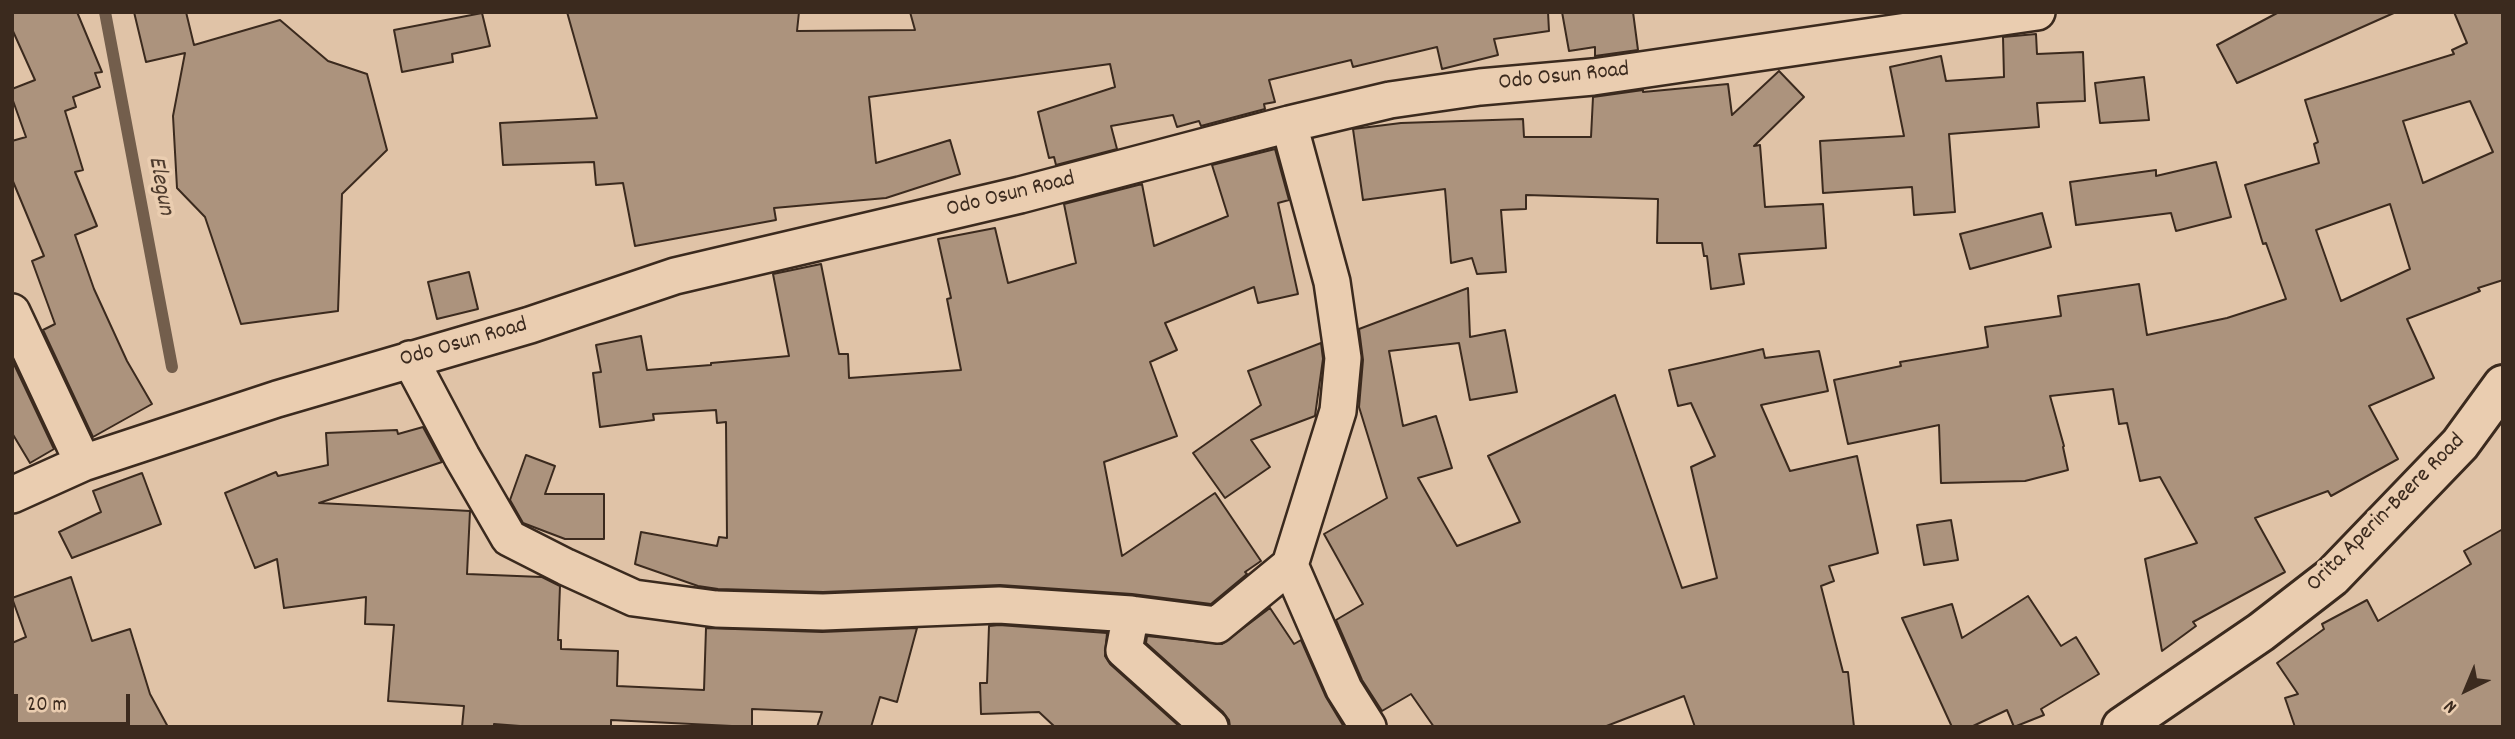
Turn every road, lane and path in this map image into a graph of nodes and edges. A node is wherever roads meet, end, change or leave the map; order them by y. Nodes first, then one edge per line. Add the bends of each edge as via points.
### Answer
1 (2037, 12) edge
2 (1289, 124) junction
3 (12, 312) edge
4 (410, 359) junction
5 (2503, 385) edge
6 (83, 463) junction
7 (12, 495) edge
8 (1290, 565) junction
9 (1131, 614) junction
10 (1210, 727) edge
11 (1368, 727) edge
12 (2122, 727) edge

1 - 2 street, Odo Osun Road via 1593,77 1390,100
2 - 4 street, Odo Osun Road via 1020,195 676,276 530,326
2 - 8 street via 1332,282 1343,358 1338,411
3 - 6 street
4 - 6 street, Odo Osun Road
4 - 9 street via 509,538 634,598 716,609 822,612 999,605
5 - 12 main road, Orita Aperin-Beere Road via 2460,444 2332,577
6 - 7 street, Odo Osun Road
8 - 9 street via 1217,625
8 - 11 street via 1344,689
9 - 10 street via 1124,650

